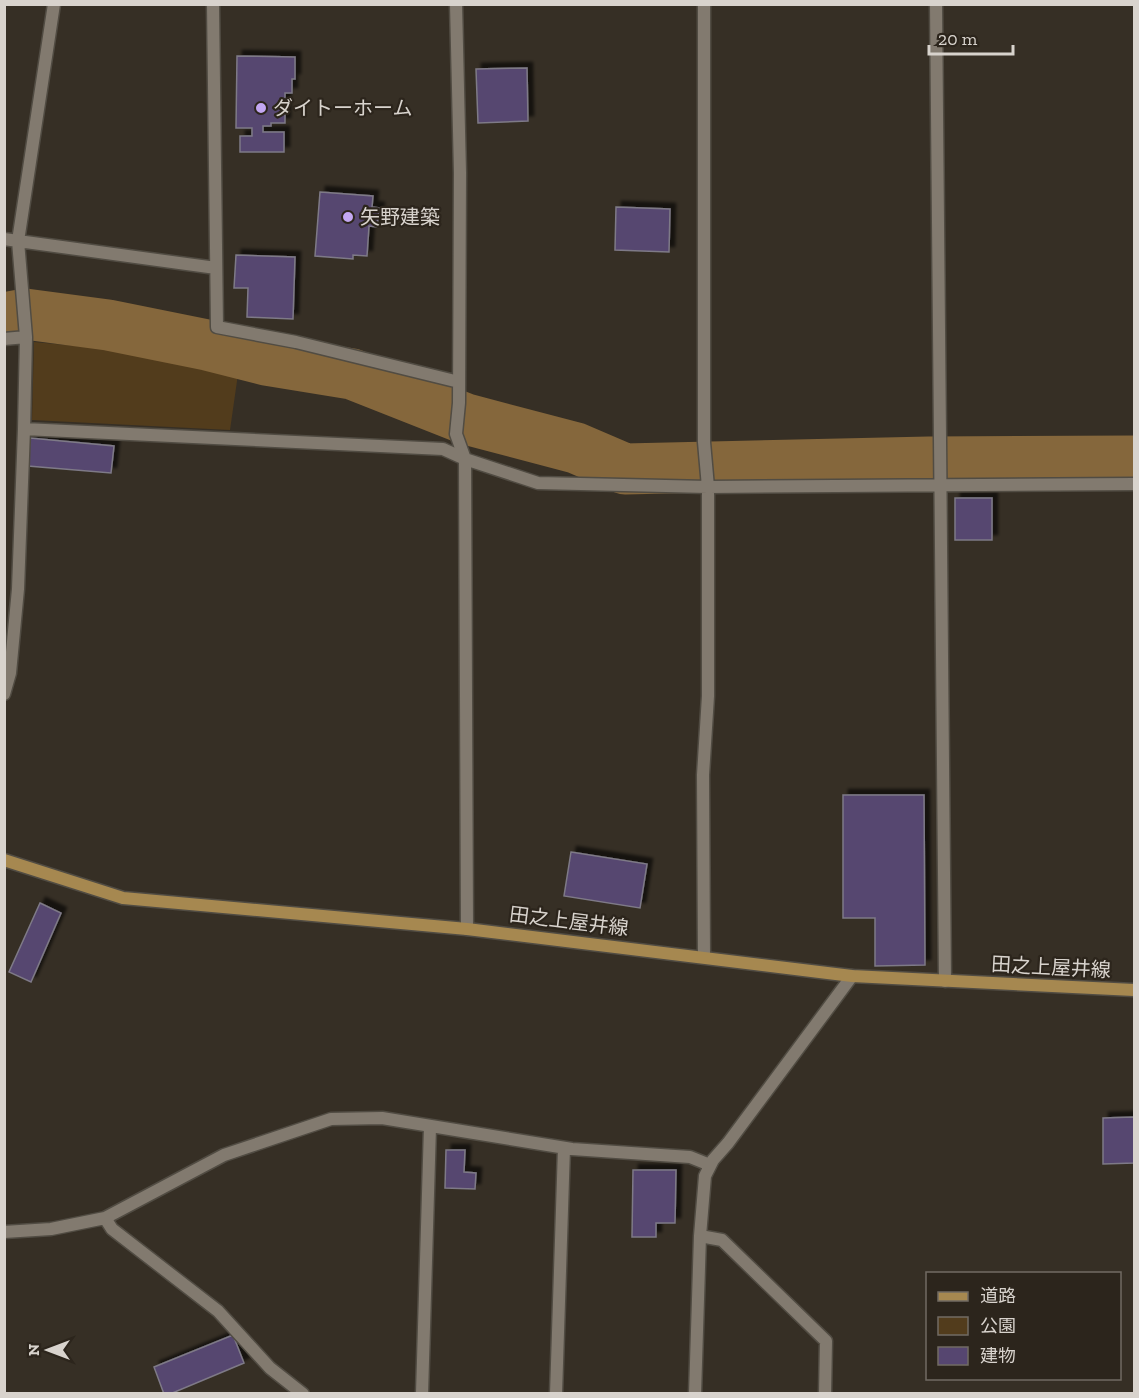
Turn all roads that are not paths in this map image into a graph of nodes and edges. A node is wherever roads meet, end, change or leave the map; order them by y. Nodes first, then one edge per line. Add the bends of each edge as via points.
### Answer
1 (54, 4) edge
2 (213, 4) edge
3 (456, 4) edge
4 (704, 4) edge
5 (936, 4) edge
6 (4, 239) edge
7 (18, 242) junction
8 (216, 268) junction
9 (25, 334) junction
10 (4, 339) edge
11 (459, 382) junction
12 (24, 429) junction
13 (465, 459) junction
14 (1134, 484) edge
15 (941, 485) junction
16 (708, 487) junction
17 (4, 694) edge
18 (4, 860) edge
19 (467, 929) junction
20 (704, 957) junction
21 (852, 976) junction
22 (945, 981) junction
23 (1134, 990) edge
24 (430, 1127) junction
25 (564, 1148) junction
26 (710, 1165) junction
27 (105, 1218) junction
28 (4, 1232) edge
29 (700, 1236) junction
30 (303, 1394) edge
31 (422, 1394) edge
32 (556, 1394) edge
33 (695, 1394) edge
34 (825, 1394) edge

1 - 7 street
2 - 8 street
3 - 11 street
4 - 16 street via 704,442
5 - 15 street
6 - 7 street
7 - 8 street
7 - 9 street
8 - 11 street via 217,327
9 - 10 street
9 - 12 street
11 - 13 street via 456,434
12 - 13 street via 443,449
12 - 17 street via 18,589 10,673
13 - 16 street via 538,483
13 - 19 street
14 - 15 street
15 - 16 street
15 - 22 street
16 - 20 street
18 - 19 main road, 田之上屋井線 via 123,898
19 - 20 main road, 田之上屋井線
20 - 21 main road, 田之上屋井線
21 - 22 main road, 田之上屋井線
21 - 26 street
22 - 23 main road, 田之上屋井線
24 - 25 street
24 - 27 street via 382,1118 331,1119 224,1155
24 - 31 street
25 - 26 street via 690,1157
25 - 32 street
26 - 29 street via 705,1176
27 - 28 street via 51,1229
27 - 30 street via 112,1229 218,1311 270,1368
29 - 33 street
29 - 34 street via 722,1240 826,1341

